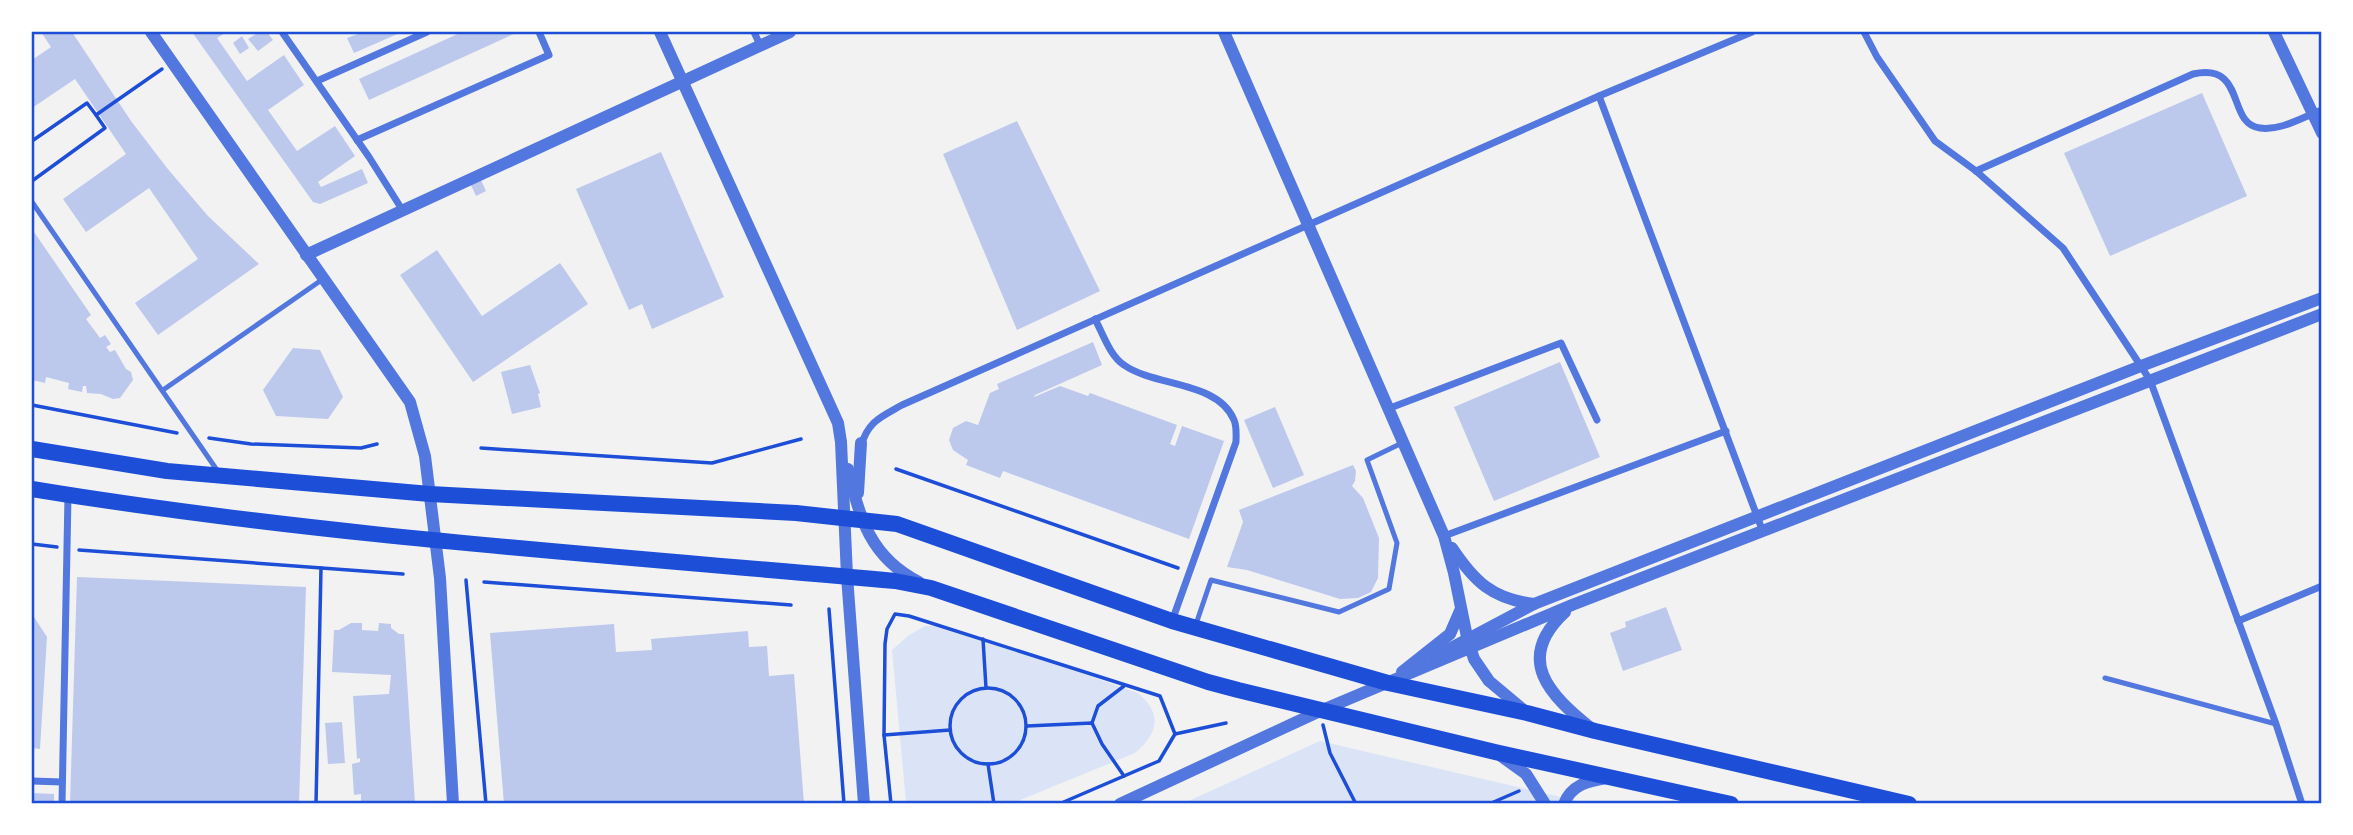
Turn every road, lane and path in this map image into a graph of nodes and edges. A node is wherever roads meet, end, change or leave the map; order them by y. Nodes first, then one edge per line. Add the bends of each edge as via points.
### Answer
1 (151, 32) edge
2 (282, 32) edge
3 (427, 32) edge
4 (539, 32) edge
5 (660, 32) edge
6 (754, 32) edge
7 (790, 32) edge
8 (1224, 32) edge
9 (1752, 32) edge
10 (1864, 32) edge
11 (2274, 32) edge
12 (760, 45) junction
13 (172, 62) junction
14 (682, 80) junction
15 (317, 81) junction
16 (1599, 96) junction
17 (2317, 112) edge
18 (96, 115) junction
19 (2322, 133) edge
20 (357, 140) junction
21 (32, 141) edge
22 (1976, 171) junction
23 (32, 181) edge
24 (32, 202) edge
25 (403, 211) junction
26 (1307, 225) junction
27 (306, 255) junction
28 (323, 279) junction
29 (2322, 298) edge
30 (2322, 314) edge
31 (1095, 319) junction
32 (2141, 366) junction
33 (2150, 380) junction
34 (163, 390) junction
35 (1390, 408) junction
36 (1597, 421) dead end
37 (1726, 430) junction
38 (801, 439) dead end
39 (841, 442) junction
40 (1404, 442) junction
41 (862, 443) junction
42 (481, 448) dead end
43 (32, 449) edge
44 (896, 470) dead end
45 (220, 475) junction
46 (851, 485) junction
47 (32, 489) edge
48 (430, 494) junction
49 (68, 495) junction
50 (1758, 517) junction
51 (844, 519) junction
52 (862, 521) junction
53 (1763, 532) junction
54 (1444, 536) junction
55 (435, 540) junction
56 (32, 544) edge
57 (68, 549) junction
58 (321, 568) junction
59 (1189, 572) junction
60 (402, 574) dead end
61 (847, 576) junction
62 (467, 580) dead end
63 (484, 582) dead end
64 (2322, 586) edge
65 (932, 588) junction
66 (1534, 604) junction
67 (791, 606) dead end
68 (1572, 606) junction
69 (829, 610) dead end
70 (1460, 611) junction
71 (1172, 621) junction
72 (2238, 621) junction
73 (1195, 628) junction
74 (983, 639) junction
75 (1468, 643) junction
76 (2105, 678) dead end
77 (1388, 683) junction
78 (1125, 685) junction
79 (986, 688) junction
80 (1320, 711) junction
81 (1527, 713) junction
82 (1092, 723) junction
83 (1226, 723) dead end
84 (2276, 724) junction
85 (1027, 726) junction
86 (950, 730) junction
87 (1595, 731) junction
88 (884, 734) junction
89 (1175, 734) junction
90 (1495, 752) junction
91 (988, 764) junction
92 (1124, 776) junction
93 (1607, 778) junction
94 (32, 781) edge
95 (62, 782) junction
96 (1534, 784) junction
97 (865, 801) edge
98 (62, 803) edge
99 (316, 803) edge
100 (453, 803) edge
101 (486, 803) edge
102 (844, 803) edge
103 (891, 803) edge
104 (994, 803) edge
105 (1059, 803) edge
106 (1120, 803) edge
107 (1356, 803) edge
108 (1489, 803) edge
109 (1545, 803) edge
110 (1564, 803) edge
111 (1731, 803) edge
112 (1909, 803) edge
113 (2302, 803) edge

1 - 13 street
2 - 15 street
3 - 15 street
4 - 20 street via 549,55
5 - 14 street
6 - 12 street
7 - 12 street
8 - 26 street
9 - 16 street
10 - 22 street via 1935,141
11 - 17 street
12 - 14 street
13 - 18 path
13 - 27 street
14 - 25 street
14 - 39 street via 834,411
15 - 20 street
16 - 26 street
16 - 37 street
17 - 19 street
17 - 22 street via 2279,127 2257,128 2249,124 2226,79 2206,71
18 - 21 path via 87,103
18 - 23 path via 105,128
20 - 25 street
22 - 32 street via 2063,248
24 - 34 lane
25 - 27 street
26 - 31 street
26 - 35 street
27 - 28 street
28 - 34 lane
28 - 48 street via 410,402 422,439
29 - 32 street
30 - 33 street
31 - 41 street via 902,405 872,422
31 - 59 street via 1122,364 1210,395 1236,422 1237,442
32 - 33 street
32 - 50 street
33 - 53 street
33 - 72 street
34 - 45 lane
35 - 36 street via 1561,343
35 - 40 street
37 - 50 street
37 - 54 street
38 - 42 path via 712,463
39 - 46 street
39 - 51 street
40 - 54 street
40 - 73 lane via 1367,460 1397,543 1389,589 1339,612 1211,580
41 - 46 street
41 - 52 street via 858,488
43 - 45 main road
44 - 59 path
45 - 48 main road
46 - 51 street
46 - 52 street
47 - 49 main road
48 - 51 main road
48 - 55 street
49 - 55 main road
49 - 57 street
50 - 53 street
50 - 66 street
51 - 52 main road
51 - 61 street
52 - 65 street via 890,563
52 - 71 main road via 897,524
53 - 68 street
54 - 66 street via 1486,589 1515,602
54 - 70 street
55 - 61 main road
55 - 100 street
56 - 57 path
57 - 58 path
57 - 95 street
58 - 60 path
58 - 99 path
59 - 71 street
61 - 65 main road
61 - 97 street
62 - 101 path
63 - 67 path
64 - 72 street
65 - 80 main road via 1208,682
66 - 75 street
68 - 75 street
68 - 87 street via 1544,636 1540,663 1558,699
69 - 102 path
70 - 75 street
70 - 77 street via 1450,634
71 - 73 main road
72 - 84 street
73 - 77 main road
74 - 78 path
74 - 79 path
74 - 88 path via 895,614 885,644
75 - 77 street
75 - 81 street via 1489,681
76 - 84 lane
77 - 80 street
77 - 81 main road
78 - 82 path via 1098,706
78 - 89 path via 1160,696
79 - 85 path via 1008,693 1018,702
79 - 86 path via 960,700
80 - 90 main road
80 - 106 street
80 - 107 path via 1330,753
81 - 87 main road
82 - 85 path
82 - 92 path
83 - 89 path
84 - 113 street
85 - 91 path via 1018,750
86 - 88 path
86 - 91 path via 963,755
87 - 112 main road
88 - 103 path
89 - 92 path via 1160,761
90 - 93 main road
90 - 96 street
91 - 104 path
92 - 105 path
93 - 110 street via 1583,783
93 - 111 main road
94 - 95 street
95 - 98 street
96 - 108 path
96 - 109 street

